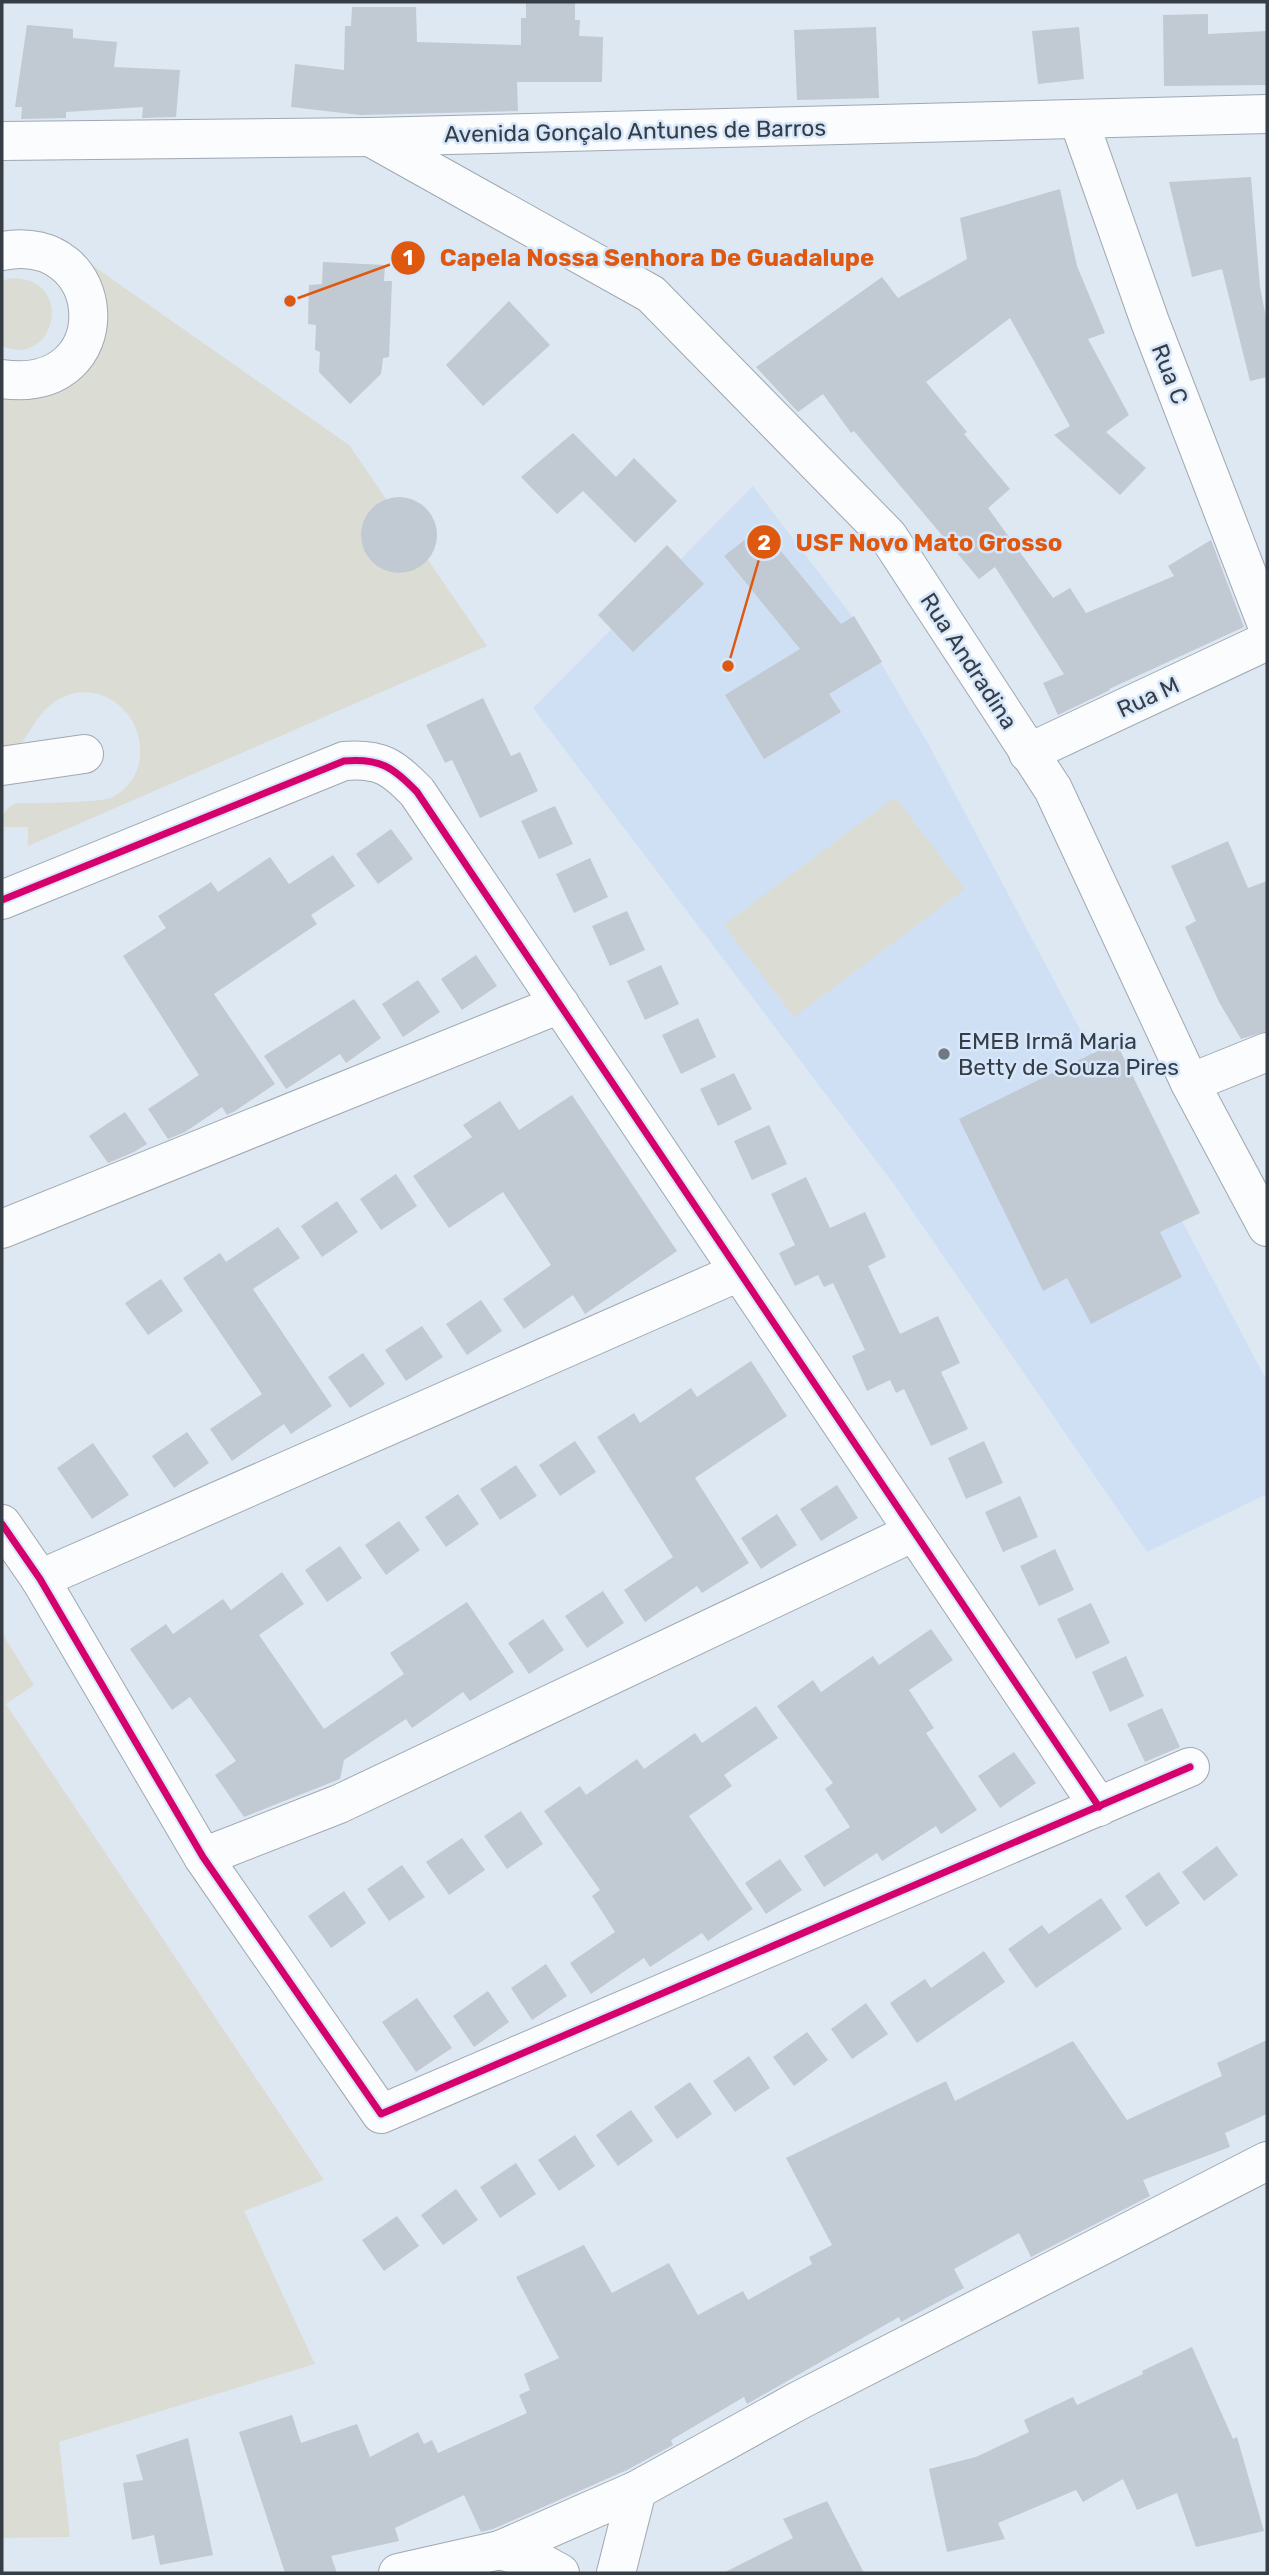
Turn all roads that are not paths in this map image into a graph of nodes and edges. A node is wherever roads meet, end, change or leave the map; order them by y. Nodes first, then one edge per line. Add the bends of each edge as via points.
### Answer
1 (1267, 114) edge
2 (1079, 121) junction
3 (370, 137) junction
4 (2, 141) edge
5 (2, 251) edge
6 (2, 379) edge
7 (1267, 625) edge
8 (1267, 641) edge
9 (1028, 753) junction
10 (84, 754) dead end
11 (2, 766) edge
12 (2, 900) edge
13 (560, 1004) junction
14 (1267, 1052) edge
15 (1190, 1083) junction
16 (1267, 1227) edge
17 (2, 1230) edge
18 (739, 1272) junction
19 (2, 1524) edge
20 (914, 1532) junction
21 (40, 1579) junction
22 (1190, 1767) dead end
23 (1099, 1807) junction
24 (203, 1857) junction
25 (1267, 2161) edge
26 (637, 2490) junction
27 (500, 2550) junction
28 (398, 2573) edge
29 (560, 2573) edge
30 (616, 2573) edge

1 - 2 street, Avenida Gonçalo Antunes de Barros
2 - 3 street, Avenida Gonçalo Antunes de Barros
2 - 7 street, Rua C via 1150,322
3 - 4 street, Avenida Gonçalo Antunes de Barros
3 - 9 street, Rua Andradina via 651,294 888,536
5 - 6 street via 30,248 51,255 69,267 82,285 89,307 80,349 66,366 25,382
8 - 9 street, Rua M
9 - 15 street, Rua Andradina via 1054,789
10 - 11 street
12 - 13 street via 344,761 365,759 386,765 416,792
13 - 17 street
13 - 18 street
14 - 15 street
15 - 16 street, Rua Andradina
18 - 20 street
18 - 21 street
19 - 21 street
20 - 23 street
20 - 24 street via 339,1804
21 - 24 street
22 - 23 street
23 - 24 street via 381,2114
25 - 26 street via 798,2401
26 - 27 street
26 - 30 street
27 - 28 street
27 - 29 street

